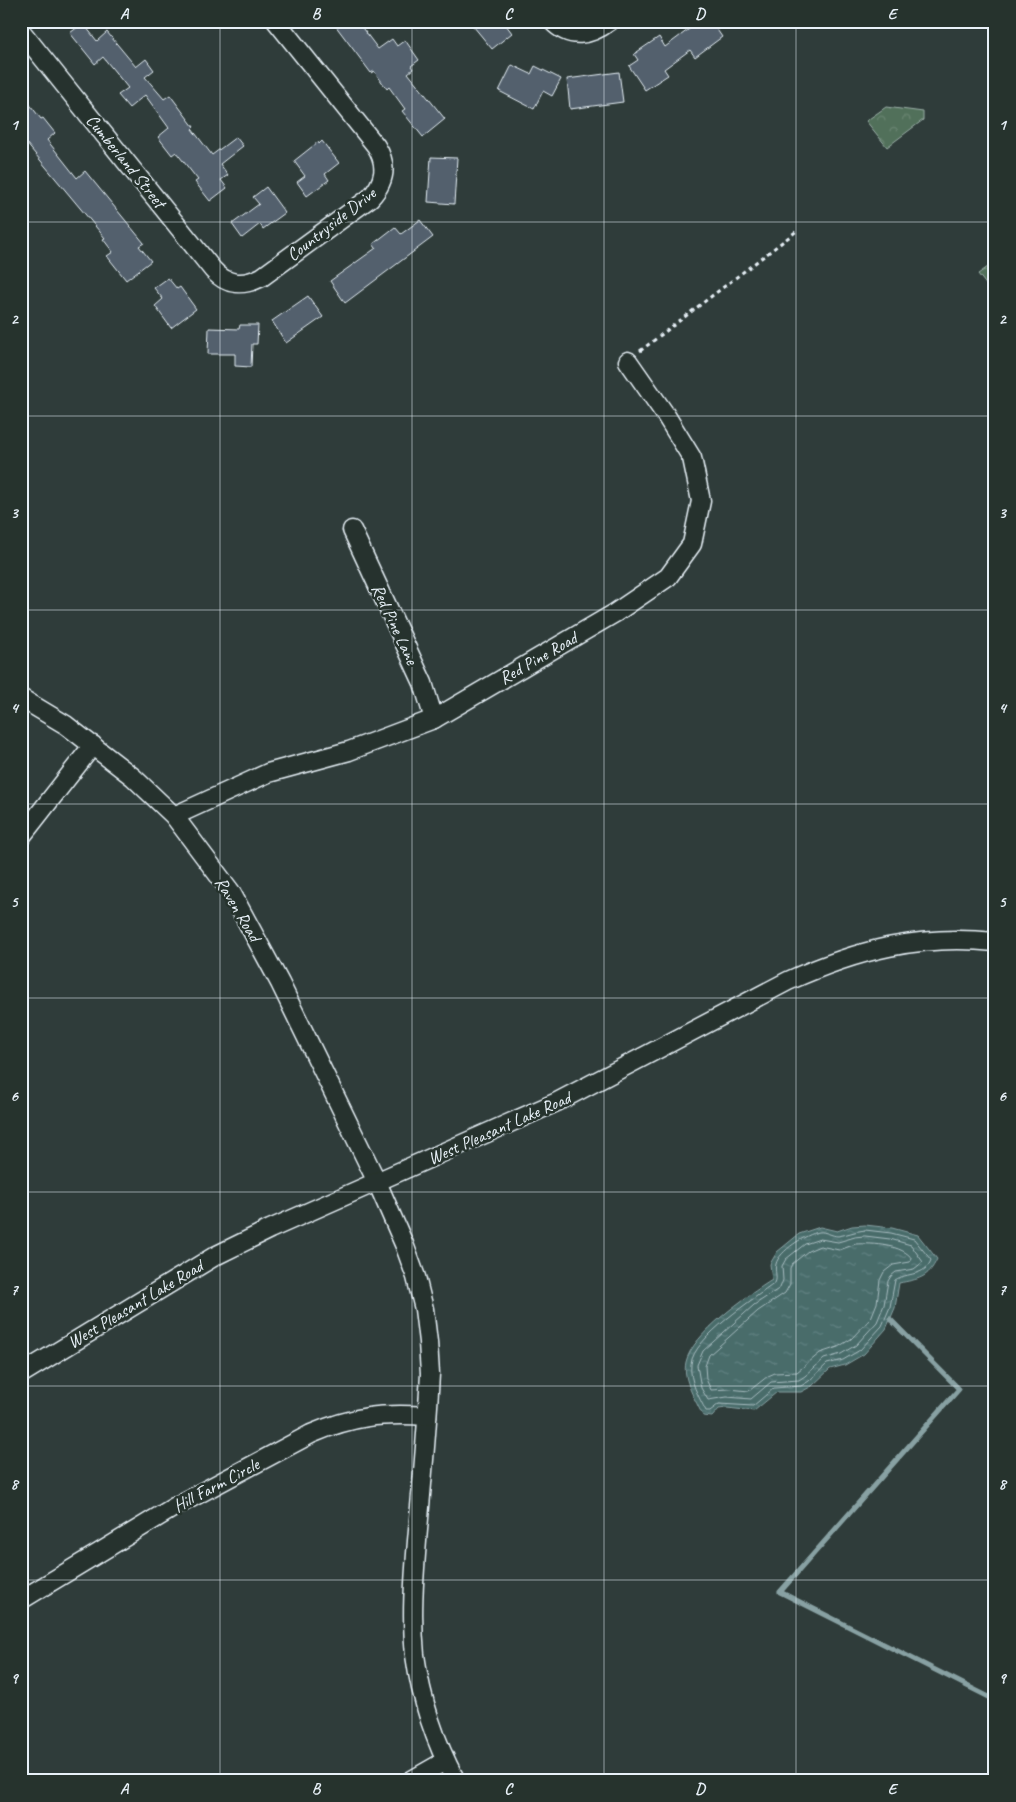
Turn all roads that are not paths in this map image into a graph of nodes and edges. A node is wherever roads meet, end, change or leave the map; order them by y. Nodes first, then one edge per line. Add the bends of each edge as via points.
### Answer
1 (276, 21) edge
2 (552, 21) edge
3 (610, 21) edge
4 (21, 31) edge
5 (236, 284) joint
6 (628, 361) road end
7 (352, 530) dead end
8 (21, 698) edge
9 (434, 719) junction
10 (93, 745) junction
11 (174, 816) junction
12 (21, 837) edge
13 (995, 942) edge
14 (377, 1182) junction
15 (21, 1374) edge
16 (427, 1416) junction
17 (21, 1600) edge
18 (445, 1761) junction
19 (410, 1781) edge
20 (456, 1781) edge

1 - 5 street, Countryside Drive via 376,146 382,156 383,180 370,198 262,277
2 - 3 street via 564,31 575,34 592,32
4 - 5 street, Cumberland Street via 213,270
6 - 9 street, Red Pine Road via 666,414 692,458 701,501 692,544 668,577 615,613
7 - 9 street, Red Pine Lane via 423,683
8 - 10 street, Raven Road
9 - 11 street, Red Pine Road via 349,751 268,773
10 - 11 street, Raven Road
10 - 12 street
11 - 14 street, Raven Road via 231,892 280,983
13 - 14 street, West Pleasant Lake Road via 937,940 899,944 824,965 557,1102
14 - 15 street, West Pleasant Lake Road via 270,1228 215,1256
14 - 16 street via 410,1260 424,1309 430,1374
16 - 17 street, Hill Farm Circle via 383,1414 334,1424 311,1434 176,1506
16 - 18 street via 413,1617 422,1691
18 - 19 street
18 - 20 street

